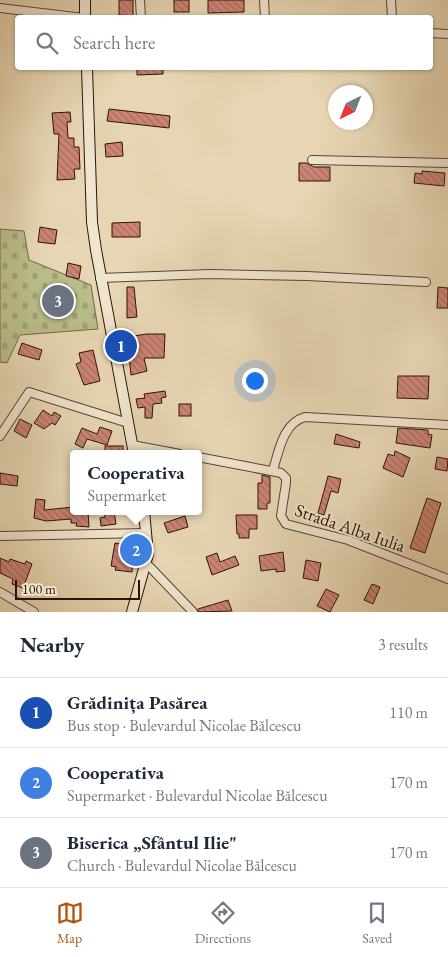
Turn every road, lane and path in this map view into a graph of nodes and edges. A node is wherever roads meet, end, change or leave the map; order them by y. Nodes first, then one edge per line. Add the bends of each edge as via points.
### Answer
1 (85, 0) edge
2 (140, 0) edge
3 (264, 0) edge
4 (391, 0) edge
5 (0, 8) edge
6 (59, 15) edge
7 (84, 15) edge
8 (140, 15) edge
9 (265, 15) edge
10 (392, 15) edge
11 (433, 33) edge
12 (448, 34) edge
13 (86, 70) edge
14 (312, 160) dead end
15 (448, 163) edge
16 (100, 278) junction
17 (426, 282) dead end
18 (128, 423) junction
19 (448, 425) edge
20 (0, 436) edge
21 (133, 449) edge
22 (202, 458) edge
23 (273, 470) junction
24 (145, 515) edge
25 (148, 533) junction
26 (0, 536) edge
27 (147, 564) junction
28 (448, 579) edge
29 (0, 592) edge
30 (34, 612) edge
31 (132, 612) edge
32 (193, 612) edge

1 - 7 main road
2 - 8 street
3 - 9 street
4 - 10 street
5 - 6 street
11 - 12 street
13 - 16 main road via 92,222
14 - 15 street
16 - 17 street via 210,274
16 - 18 main road
18 - 20 street via 29,392
18 - 21 main road
19 - 23 street via 305,417 287,430
22 - 23 street
23 - 28 street, Strada Alba Iulia via 286,478 281,516 286,524 348,540
24 - 25 main road
25 - 26 street
25 - 27 main road
27 - 31 main road
27 - 32 street
29 - 30 street

